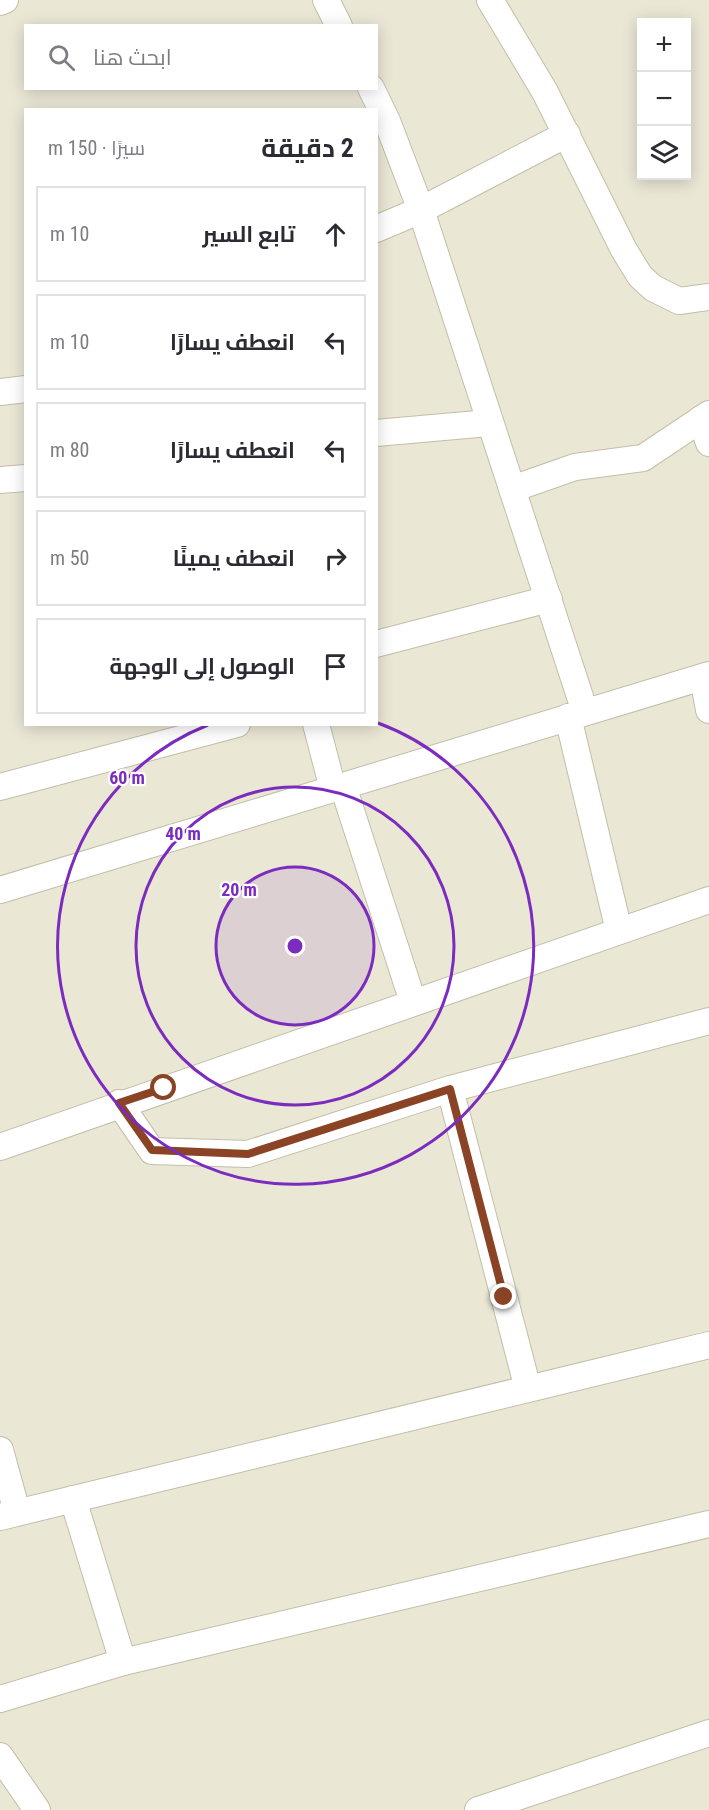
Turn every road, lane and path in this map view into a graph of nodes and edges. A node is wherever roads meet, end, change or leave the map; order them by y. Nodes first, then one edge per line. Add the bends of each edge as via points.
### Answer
1 (5, 0) edge
2 (326, 0) edge
3 (490, 0) edge
4 (0, 2) edge
5 (338, 24) edge
6 (371, 90) edge
7 (567, 134) junction
8 (421, 210) junction
9 (378, 228) edge
10 (709, 297) edge
11 (24, 389) edge
12 (0, 392) edge
13 (705, 416) edge
14 (489, 423) junction
15 (378, 433) edge
16 (709, 443) edge
17 (24, 478) edge
18 (0, 480) edge
19 (512, 489) junction
20 (549, 599) junction
21 (378, 643) edge
22 (706, 676) edge
23 (709, 710) edge
24 (577, 715) junction
25 (230, 726) edge
26 (317, 726) edge
27 (0, 788) edge
28 (338, 788) junction
29 (0, 890) edge
30 (709, 900) edge
31 (619, 931) junction
32 (413, 1002) junction
33 (709, 1022) edge
34 (450, 1089) junction
35 (119, 1103) junction
36 (0, 1147) edge
37 (709, 1345) edge
38 (528, 1389) junction
39 (0, 1450) edge
40 (73, 1499) junction
41 (9, 1515) edge
42 (709, 1524) edge
43 (123, 1662) junction
44 (0, 1699) edge
45 (709, 1733) edge
46 (0, 1756) edge
47 (37, 1810) edge
48 (478, 1810) edge

1 - 4 street
2 - 5 street
3 - 7 street
6 - 8 street
7 - 8 street
7 - 10 street via 640,276 653,288 680,301
8 - 9 street
8 - 14 street
11 - 12 street
13 - 16 street
13 - 19 street via 643,458 575,467
14 - 15 street
14 - 19 street
17 - 18 street
19 - 20 street
20 - 21 street
20 - 24 street
22 - 23 street
22 - 24 street
24 - 28 street
24 - 31 street
25 - 27 street
26 - 28 street
28 - 29 street
28 - 32 street
30 - 31 street
31 - 32 street
32 - 35 street
33 - 34 street
34 - 35 street via 248,1154 152,1150
34 - 38 street
35 - 36 street
37 - 38 street
38 - 40 street
39 - 41 street
40 - 41 street
40 - 43 street
42 - 43 street
43 - 44 street
45 - 48 street
46 - 47 street

